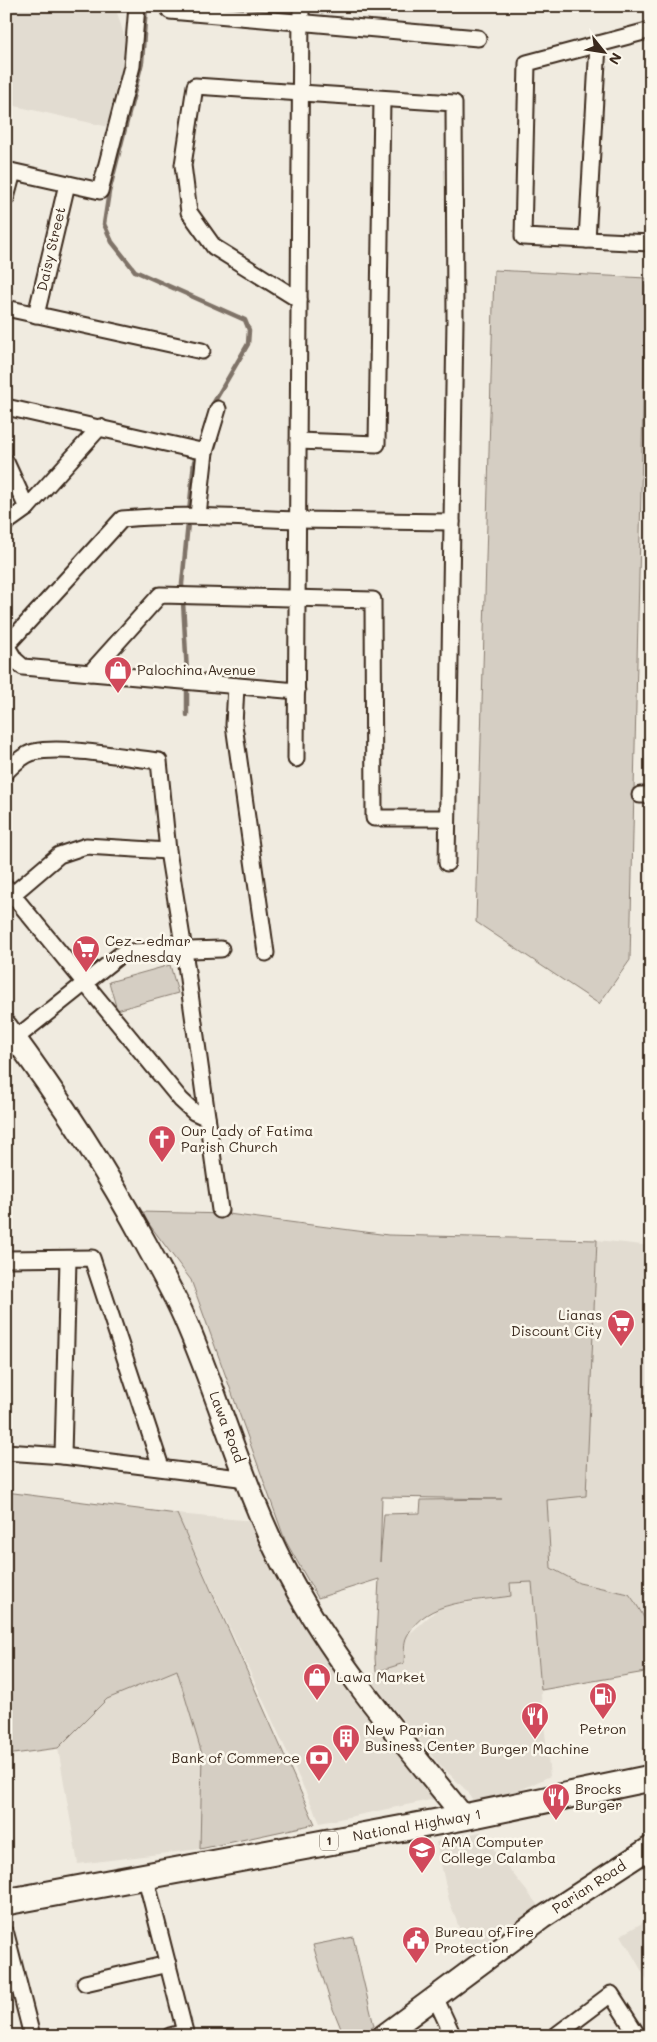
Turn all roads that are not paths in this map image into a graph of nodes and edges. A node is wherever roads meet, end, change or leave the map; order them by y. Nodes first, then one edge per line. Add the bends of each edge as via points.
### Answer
1 (137, 6) edge
2 (302, 6) edge
3 (170, 11) dead end
4 (300, 22) junction
5 (651, 30) edge
6 (478, 38) dead end
7 (598, 44) junction
8 (301, 93) junction
9 (382, 99) junction
10 (10, 171) edge
11 (67, 184) junction
12 (6, 198) edge
13 (587, 240) junction
14 (651, 243) edge
15 (299, 300) junction
16 (6, 308) edge
17 (36, 315) junction
18 (202, 351) dead end
19 (6, 407) edge
20 (218, 409) dead end
21 (100, 427) junction
22 (298, 441) junction
23 (205, 452) junction
24 (6, 462) edge
25 (27, 508) junction
26 (198, 515) junction
27 (298, 520) junction
28 (452, 522) junction
29 (6, 523) edge
30 (298, 598) junction
31 (6, 645) edge
32 (90, 673) junction
33 (236, 686) junction
34 (297, 691) junction
35 (296, 759) dead end
36 (6, 772) edge
37 (447, 818) junction
38 (168, 851) junction
39 (447, 863) dead end
40 (9, 891) edge
41 (184, 950) junction
42 (221, 950) dead end
43 (266, 953) dead end
44 (84, 984) junction
45 (9, 1037) edge
46 (207, 1118) junction
47 (220, 1210) dead end
48 (68, 1258) junction
49 (6, 1259) edge
50 (6, 1452) edge
51 (63, 1456) junction
52 (161, 1467) junction
53 (247, 1479) junction
54 (651, 1778) edge
55 (464, 1817) junction
56 (651, 1847) edge
57 (145, 1875) junction
58 (6, 1902) edge
59 (6, 1934) edge
60 (168, 1964) junction
61 (85, 1983) dead end
62 (435, 1997) junction
63 (186, 2034) edge
64 (32, 2036) edge
65 (170, 2036) edge
66 (383, 2036) edge
67 (454, 2036) edge
68 (555, 2036) edge
69 (638, 2036) edge

1 - 11 street via 132,66 100,191
2 - 4 street
3 - 4 street
4 - 6 street
4 - 8 street
5 - 7 street
7 - 13 street
7 - 13 street via 527,63 523,237
8 - 9 street
8 - 15 street
8 - 15 street via 195,86 183,165 189,212 214,247
9 - 22 street via 377,444
9 - 28 street via 454,103
10 - 11 street
10 - 12 street
11 - 17 street, Daisy Street
13 - 14 street
15 - 22 street
16 - 17 street
17 - 18 street
19 - 21 street
20 - 23 street
21 - 23 street
21 - 25 street
22 - 27 street
23 - 26 street
24 - 25 street
25 - 29 street
26 - 27 street
26 - 31 street via 122,519
27 - 28 street
27 - 30 street
28 - 37 street
30 - 32 street via 160,595
30 - 34 street
30 - 37 street via 373,600 374,818
31 - 32 street via 23,667
32 - 33 street
33 - 34 street
33 - 43 street via 234,725
34 - 35 street
36 - 38 street via 33,752 53,750 159,761
37 - 39 street
38 - 40 street via 86,846 59,855
38 - 41 street
40 - 44 street
41 - 42 street
41 - 44 street via 128,952
41 - 46 street
44 - 45 street
44 - 46 street via 181,1100
45 - 53 main road, Lawa Road via 66,1108 169,1287 200,1353
46 - 47 street
48 - 49 street
48 - 51 street
48 - 52 street via 92,1258
50 - 51 street
51 - 52 street
52 - 53 street
53 - 55 main road, Lawa Road via 289,1576 342,1664
54 - 55 highway, National Highway 1 / 1
55 - 57 highway, National Highway 1 / 1
56 - 62 main road, Parian Road via 542,1918
57 - 58 highway, National Highway 1 / 1
57 - 60 street
59 - 64 street
60 - 61 street
60 - 63 street
62 - 66 main road, Parian Road
62 - 67 street
63 - 65 street
68 - 69 street via 611,1994

